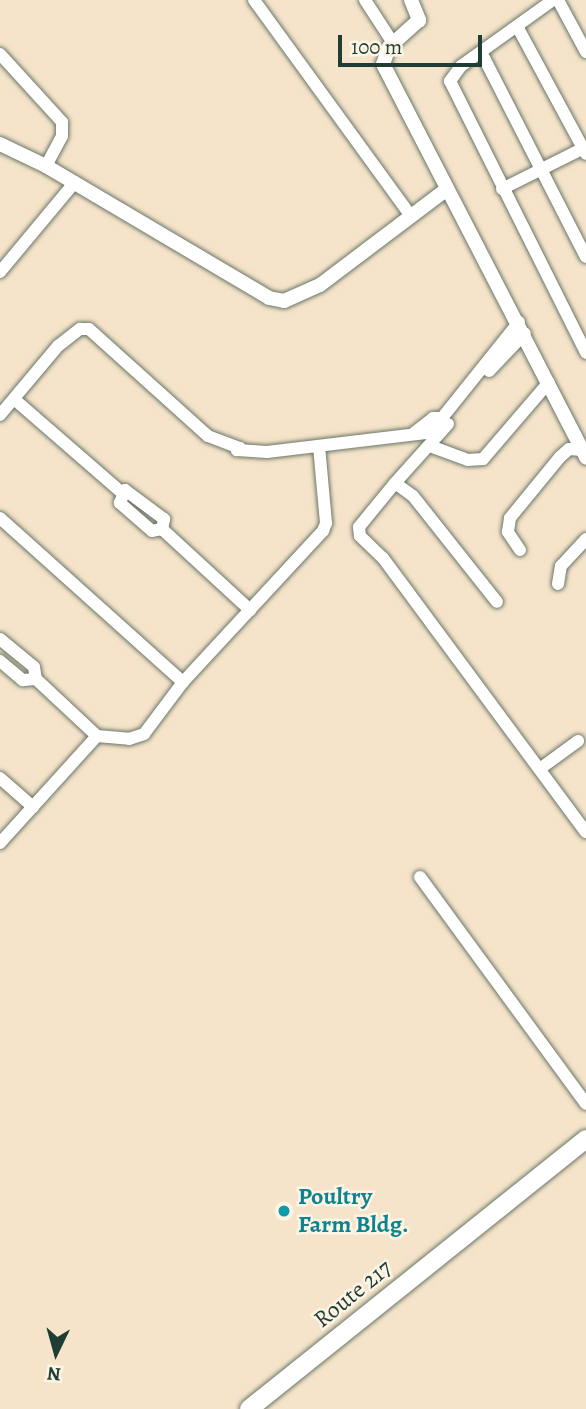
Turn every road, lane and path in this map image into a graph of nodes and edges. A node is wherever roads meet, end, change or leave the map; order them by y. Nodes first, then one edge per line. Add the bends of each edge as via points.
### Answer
1 (254, 0) edge
2 (365, 0) edge
3 (411, 0) edge
4 (553, 0) edge
5 (558, 0) edge
6 (518, 27) junction
7 (393, 43) junction
8 (481, 52) junction
9 (586, 52) edge
10 (0, 54) edge
11 (0, 144) edge
12 (585, 150) edge
13 (46, 166) junction
14 (540, 170) junction
15 (75, 182) junction
16 (447, 188) junction
17 (502, 189) junction
18 (411, 215) junction
19 (586, 257) edge
20 (0, 272) edge
21 (522, 328) junction
22 (586, 353) edge
23 (549, 382) junction
24 (14, 399) junction
25 (0, 415) edge
26 (319, 446) junction
27 (430, 446) junction
28 (584, 454) edge
29 (395, 483) junction
30 (0, 518) edge
31 (586, 539) edge
32 (520, 550) dead end
33 (558, 584) dead end
34 (497, 602) dead end
35 (250, 610) junction
36 (0, 639) edge
37 (0, 660) edge
38 (36, 679) junction
39 (183, 682) junction
40 (97, 736) junction
41 (578, 741) dead end
42 (541, 768) junction
43 (0, 778) edge
44 (33, 807) junction
45 (586, 832) edge
46 (0, 842) edge
47 (420, 877) dead end
48 (586, 1104) edge
49 (586, 1139) edge
50 (249, 1409) edge

1 - 18 street
2 - 7 street
3 - 7 street via 419,20
4 - 6 street
5 - 9 street
6 - 8 street
6 - 12 street
7 - 16 street via 383,64
8 - 14 street
8 - 17 street via 450,81
10 - 13 street via 62,122 62,136
11 - 13 street
12 - 14 street
13 - 15 street
14 - 17 street
14 - 19 street
15 - 18 street via 269,298 284,301 320,285
15 - 20 street
16 - 18 street
16 - 21 street
17 - 22 street
21 - 23 street
21 - 26 street via 442,418 433,418 414,433
21 - 27 street
23 - 27 street via 483,459 468,460
23 - 28 street
24 - 25 street
24 - 26 street via 72,333 89,329 208,436 240,448 237,450
24 - 35 street via 122,493 129,489 164,519 162,529
26 - 35 street via 326,523
27 - 29 street
28 - 32 street via 569,449 559,457 510,518 508,532
29 - 34 street via 413,496
29 - 42 street via 359,527 360,536 379,553
30 - 39 street
31 - 33 street via 561,566
35 - 39 street
36 - 38 street via 34,667
37 - 38 street via 23,680
38 - 40 street
39 - 40 street via 144,734 129,739
40 - 44 street
41 - 42 street
42 - 45 street
43 - 44 street
44 - 46 street
47 - 48 street
49 - 50 main road, Route 217

